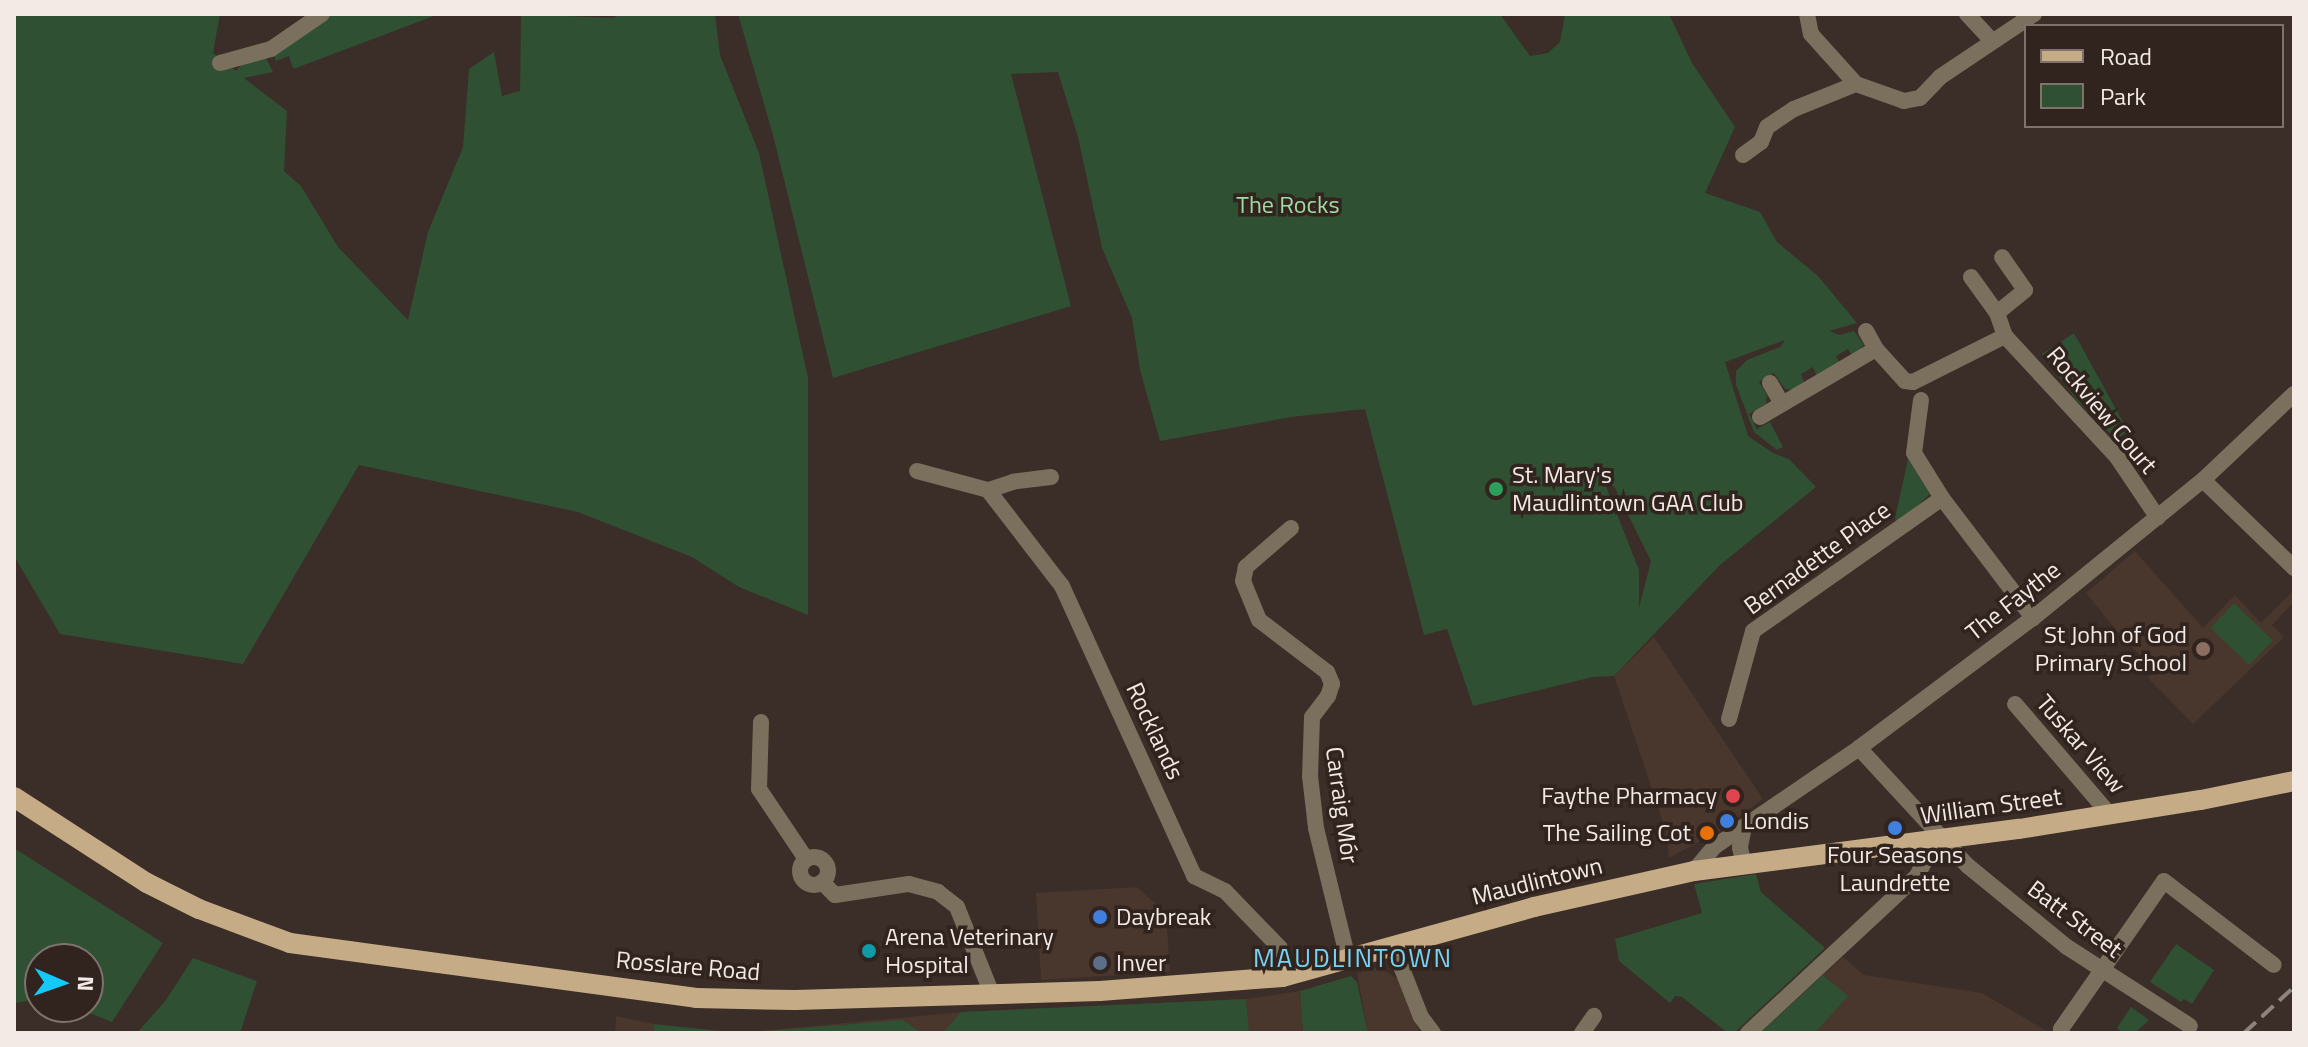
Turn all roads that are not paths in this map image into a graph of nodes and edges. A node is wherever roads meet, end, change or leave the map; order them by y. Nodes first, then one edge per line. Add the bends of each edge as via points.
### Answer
1 (1807, 14) edge
2 (1967, 14) edge
3 (2034, 14) edge
4 (319, 15) edge
5 (1991, 40) junction
6 (227, 68) dead end
7 (1856, 84) junction
8 (1743, 155) dead end
9 (2002, 257) dead end
10 (1971, 277) dead end
11 (1997, 313) junction
12 (1866, 331) dead end
13 (2005, 336) junction
14 (1876, 349) junction
15 (1770, 383) dead end
16 (2294, 394) edge
17 (1921, 400) dead end
18 (1782, 404) junction
19 (1760, 417) dead end
20 (917, 471) dead end
21 (1051, 477) dead end
22 (2203, 480) junction
23 (988, 490) junction
24 (1942, 498) junction
25 (2158, 518) junction
26 (1291, 528) dead end
27 (2294, 568) edge
28 (2033, 618) junction
29 (2015, 704) dead end
30 (1729, 719) dead end
31 (761, 722) dead end
32 (1859, 748) junction
33 (2294, 781) edge
34 (14, 797) edge
35 (2110, 815) junction
36 (1744, 827) junction
37 (1942, 838) junction
38 (1920, 842) junction
39 (1744, 865) junction
40 (1694, 871) junction
41 (1393, 946) junction
42 (1348, 959) junction
43 (2274, 965) dead end
44 (2102, 969) junction
45 (1282, 977) junction
46 (992, 994) junction
47 (1594, 1016) dead end
48 (2190, 1026) dead end
49 (1433, 1033) edge
50 (1582, 1033) edge
51 (1748, 1033) edge
52 (2062, 1033) edge

1 - 7 street via 1811,34
2 - 5 street
3 - 5 street
4 - 6 street via 271,49
5 - 7 street via 1920,98 1904,101
7 - 8 street via 1794,109 1767,127 1761,142
9 - 11 street via 2032,288
10 - 11 street, Rockview Court
11 - 13 street, Rockview Court
12 - 14 street
13 - 14 street via 1913,382 1905,381
13 - 25 street, Rockview Court via 2117,457
14 - 18 street
15 - 18 street
16 - 22 street, The Faythe
17 - 24 street via 1914,453
18 - 19 street
20 - 23 street
21 - 23 street
22 - 25 street, The Faythe
22 - 27 street
23 - 45 street, Rocklands via 1062,586 1194,876 1225,891 1280,948
24 - 28 street
24 - 30 street, Bernadette Place via 1753,631
25 - 28 street, The Faythe
26 - 42 street, Carraig Mór via 1246,567 1243,581 1259,620 1327,672 1332,684 1312,717 1310,776 1316,828
28 - 32 street, The Faythe
29 - 35 street, Tuskar View
31 - 46 street via 759,789 806,859 800,865 802,879 813,885 822,882 835,895 909,884 938,892 957,907
32 - 36 street, The Faythe
32 - 37 street
33 - 35 main road, William Street
34 - 46 main road, Rosslare Road via 147,883 290,943 696,998
35 - 37 main road, William Street
36 - 39 street
36 - 40 street, The Faythe via 1714,847
37 - 38 main road, William Street
37 - 44 street, Batt Street via 1968,866
38 - 39 main road, William Street
38 - 51 street via 1924,862 1917,876
39 - 40 main road, William Street
40 - 41 main road, Maudlintown
41 - 42 main road, Rosslare Road
41 - 49 street via 1421,1017
42 - 45 main road, Rosslare Road
43 - 44 street via 2164,881
44 - 48 street, Batt Street
44 - 52 street
45 - 46 main road, Rosslare Road
47 - 50 street

